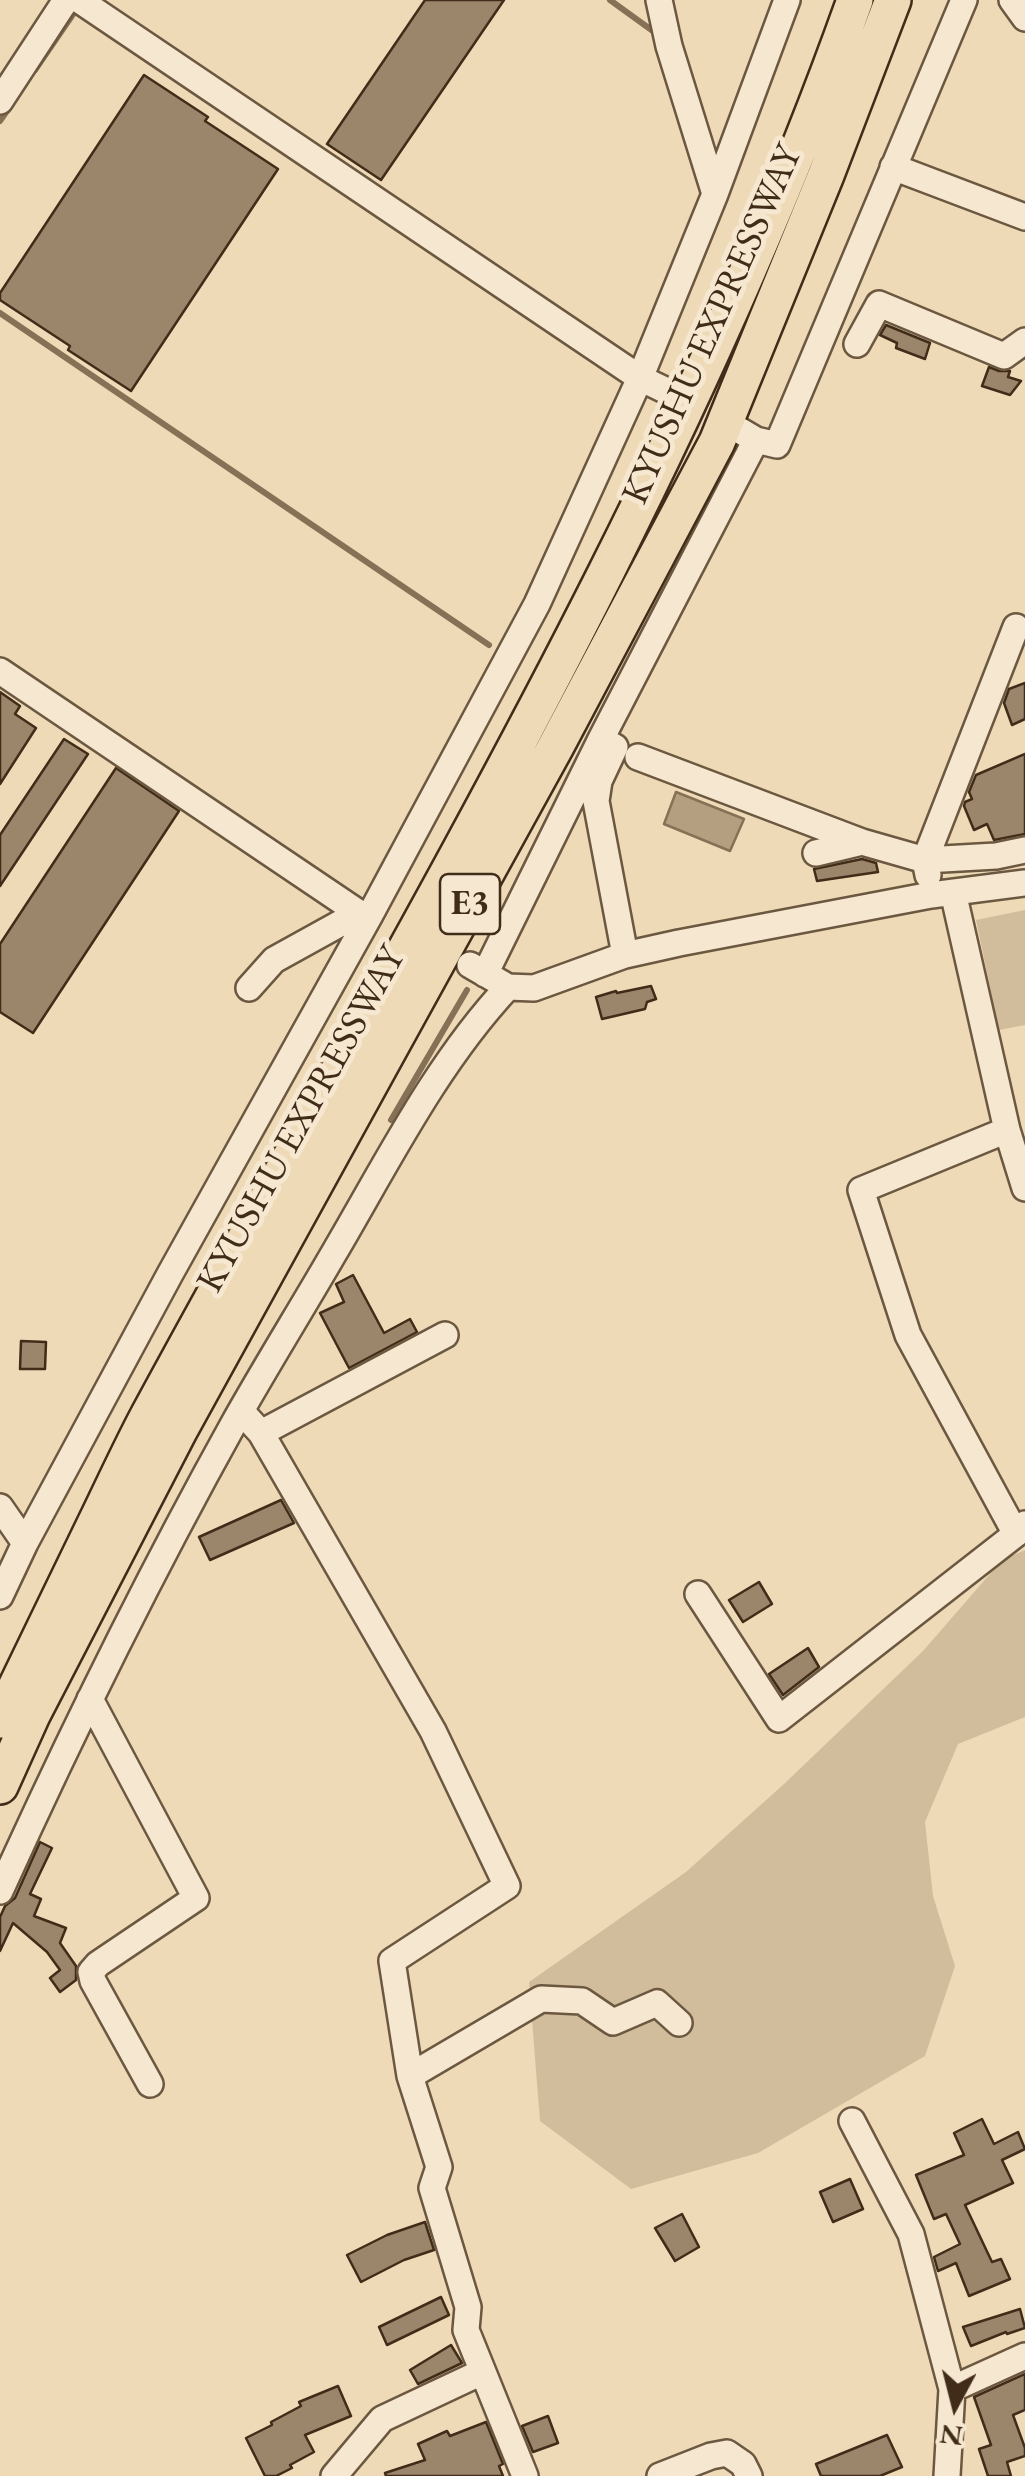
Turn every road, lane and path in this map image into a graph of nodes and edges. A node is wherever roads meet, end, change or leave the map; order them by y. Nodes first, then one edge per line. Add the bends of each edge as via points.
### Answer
1 (66, 0) edge
2 (79, 0) edge
3 (659, 0) edge
4 (784, 0) edge
5 (855, 0) edge
6 (893, 0) edge
7 (964, 0) edge
8 (1012, 0) edge
9 (1025, 18) edge
10 (0, 101) edge
11 (893, 167) junction
12 (715, 194) junction
13 (1025, 217) edge
14 (1025, 340) edge
15 (857, 344) dead end
16 (640, 378) junction
17 (672, 394) dead end
18 (1016, 627) dead end
19 (0, 671) edge
20 (618, 748) junction
21 (862, 842) junction
22 (1025, 850) edge
23 (816, 852) dead end
24 (926, 860) junction
25 (1025, 883) edge
26 (942, 894) junction
27 (365, 916) junction
28 (398, 930) dead end
29 (625, 956) junction
30 (508, 987) junction
31 (249, 988) dead end
32 (1008, 1130) junction
33 (1025, 1188) edge
34 (446, 1335) dead end
35 (241, 1411) junction
36 (261, 1434) junction
37 (0, 1507) edge
38 (1020, 1529) edge
39 (24, 1543) junction
40 (698, 1594) dead end
41 (0, 1596) edge
42 (90, 1699) junction
43 (0, 1720) edge
44 (0, 1786) edge
45 (0, 1891) edge
46 (679, 2023) dead end
47 (410, 2076) junction
48 (150, 2084) dead end
49 (852, 2122) dead end
50 (1025, 2356) edge
51 (482, 2372) junction
52 (952, 2388) junction
53 (334, 2476) edge
54 (525, 2476) edge
55 (660, 2476) edge
56 (749, 2476) edge
57 (947, 2476) edge

1 - 10 street
2 - 16 street
3 - 12 street
4 - 12 street
5 - 43 highway, KYUSHU EXPRESSWAY / E3 via 776,207 599,585 145,1422
6 - 44 highway, KYUSHU EXPRESSWAY / E3 via 717,442 180,1429
7 - 11 street
8 - 9 street
11 - 13 street
11 - 20 street via 777,445 748,435
12 - 16 street
14 - 15 street via 1004,356 878,304
16 - 17 street
16 - 27 street via 537,604
18 - 24 street
19 - 27 street
20 - 21 street
20 - 29 street via 596,801
20 - 30 street via 478,969
21 - 23 street
21 - 24 street
22 - 24 street
24 - 26 street
25 - 26 street
26 - 29 street
26 - 32 street
27 - 28 street
27 - 31 street via 274,960
27 - 39 street
29 - 30 street via 534,988
30 - 35 street via 426,1096
32 - 33 street
32 - 38 street via 861,1190 908,1334
34 - 36 street
35 - 36 street
35 - 42 street
36 - 47 street via 434,1730 507,1886 392,1961
37 - 39 street
38 - 40 street via 779,1719
39 - 41 street
42 - 45 street
42 - 48 street via 196,1898 91,1972
46 - 47 street via 657,2004 613,2022 582,2001 540,2000
47 - 51 street via 439,2167 432,2188
49 - 52 street via 911,2234
50 - 52 street
51 - 53 street via 382,2419
51 - 54 street
52 - 57 street
55 - 56 street via 727,2452

